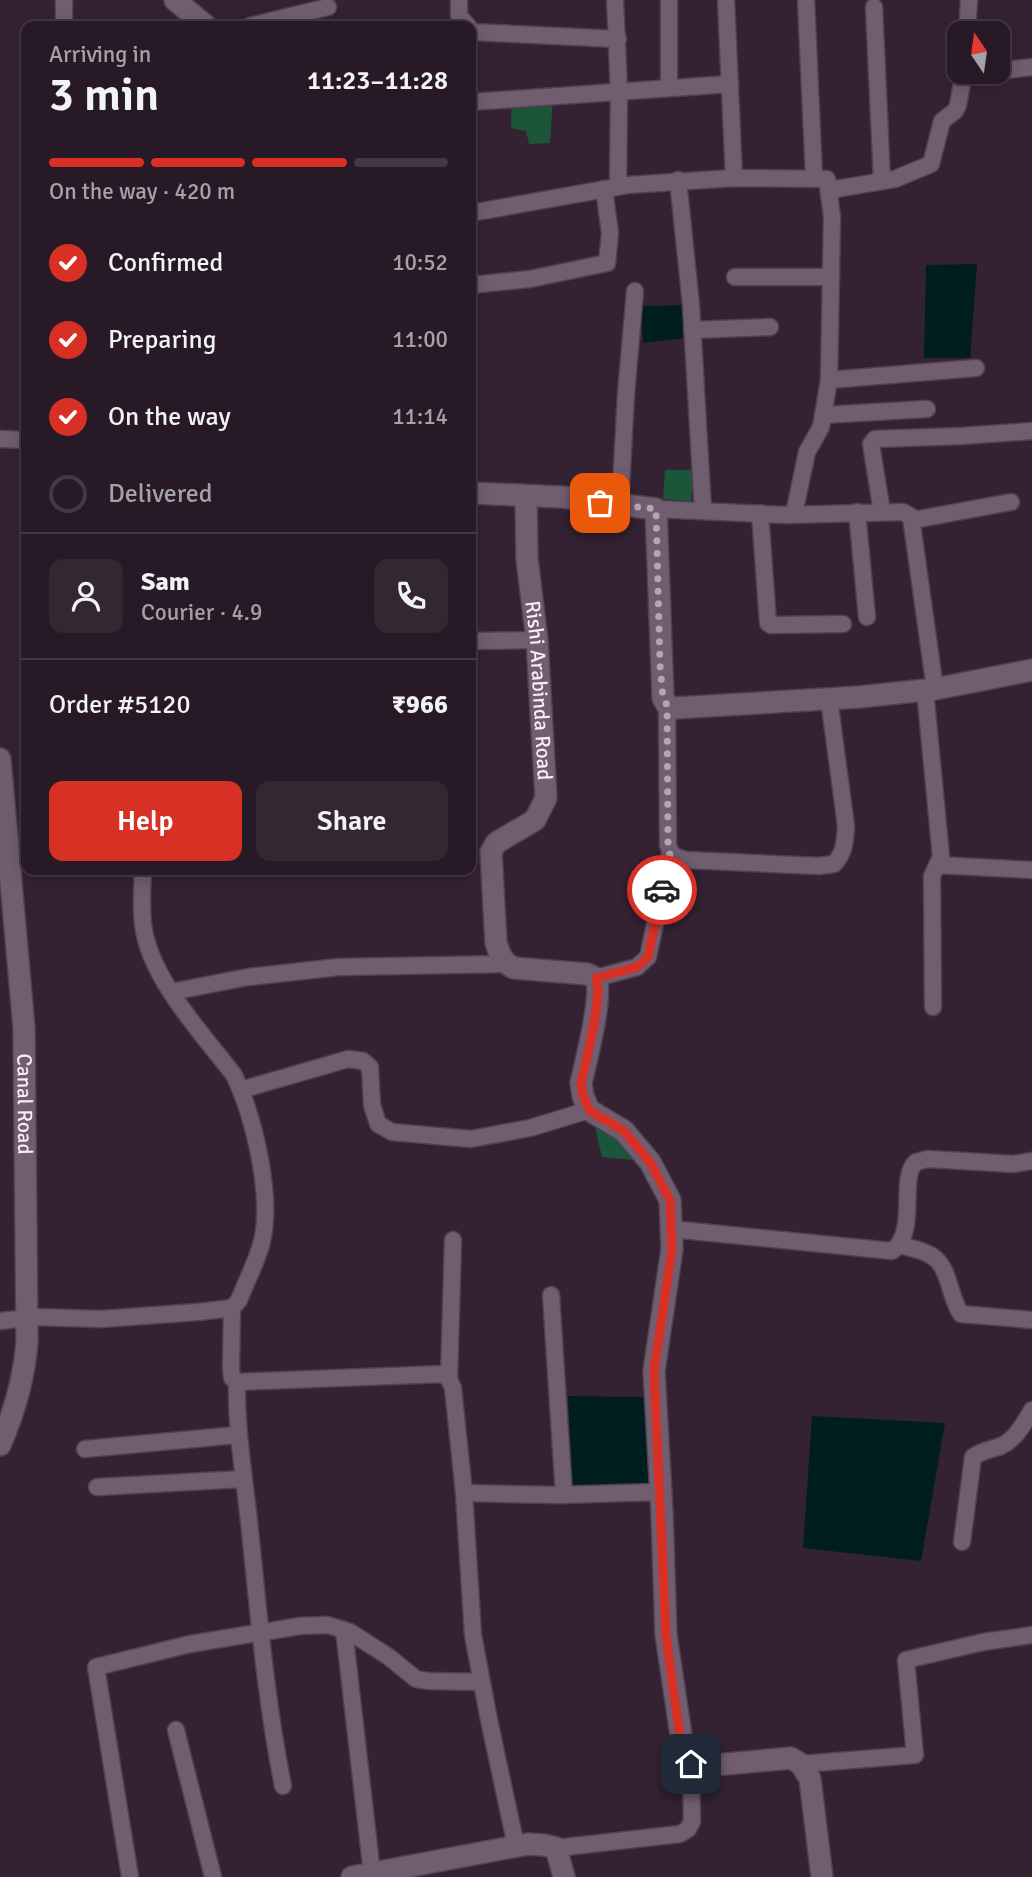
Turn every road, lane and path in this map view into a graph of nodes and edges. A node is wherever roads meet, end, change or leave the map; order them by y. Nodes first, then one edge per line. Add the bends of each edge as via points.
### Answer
1 (64, 0) edge
2 (175, 0) edge
3 (459, 0) edge
4 (615, 0) edge
5 (669, 0) edge
6 (726, 0) edge
7 (806, 0) edge
8 (969, 0) edge
9 (328, 7) dead end
10 (874, 7) dead end
11 (64, 21) edge
12 (200, 21) edge
13 (271, 21) edge
14 (464, 21) edge
15 (968, 21) edge
16 (476, 32) edge
17 (618, 39) junction
18 (1032, 67) edge
19 (1010, 70) edge
20 (730, 84) junction
21 (962, 84) edge
22 (669, 88) junction
23 (619, 91) junction
24 (476, 102) edge
25 (814, 177) junction
26 (734, 178) junction
27 (678, 180) junction
28 (882, 181) junction
29 (611, 188) junction
30 (830, 191) junction
31 (476, 212) edge
32 (735, 277) dead end
33 (831, 277) junction
34 (476, 284) edge
35 (635, 291) dead end
36 (770, 327) dead end
37 (692, 330) junction
38 (976, 368) dead end
39 (829, 380) junction
40 (927, 409) dead end
41 (823, 415) junction
42 (1032, 430) edge
43 (476, 493) edge
44 (526, 497) junction
45 (1012, 502) dead end
46 (620, 505) junction
47 (656, 509) junction
48 (703, 511) junction
49 (857, 512) junction
50 (882, 512) junction
51 (760, 513) junction
52 (792, 514) junction
53 (911, 517) junction
54 (867, 617) dead end
55 (843, 624) dead end
56 (476, 640) edge
57 (537, 640) junction
58 (1032, 670) edge
59 (930, 690) junction
60 (829, 699) junction
61 (667, 705) junction
62 (0, 761) edge
63 (4, 839) edge
64 (670, 853) junction
65 (937, 865) junction
66 (1032, 870) edge
67 (143, 875) edge
68 (6, 887) edge
69 (506, 964) junction
70 (596, 978) junction
71 (171, 992) junction
72 (933, 1007) dead end
73 (241, 1090) junction
74 (590, 1111) junction
75 (1032, 1161) edge
76 (671, 1229) junction
77 (453, 1240) dead end
78 (900, 1245) junction
79 (551, 1295) dead end
80 (232, 1308) junction
81 (32, 1318) junction
82 (1032, 1320) edge
83 (0, 1321) edge
84 (449, 1379) junction
85 (237, 1382) junction
86 (7, 1406) edge
87 (1032, 1410) edge
88 (237, 1435) junction
89 (0, 1445) edge
90 (85, 1449) dead end
91 (243, 1479) junction
92 (97, 1487) dead end
93 (661, 1492) junction
94 (464, 1493) junction
95 (564, 1495) junction
96 (962, 1542) dead end
97 (344, 1630) junction
98 (260, 1633) junction
99 (1032, 1635) edge
100 (482, 1682) junction
101 (176, 1730) dead end
102 (691, 1764) junction
103 (801, 1764) junction
104 (283, 1786) dead end
105 (516, 1846) junction
106 (556, 1848) junction
107 (362, 1875) edge
108 (130, 1877) edge
109 (213, 1877) edge
110 (564, 1877) edge
111 (822, 1877) edge

1 - 11 street
2 - 12 street
3 - 14 street
4 - 17 street
5 - 22 street
6 - 20 street
7 - 25 street
8 - 15 street
9 - 13 street
10 - 28 street
16 - 17 street
17 - 23 street
18 - 19 street
20 - 22 street
20 - 26 street
21 - 28 street via 955,111 942,121 931,163
22 - 23 street
23 - 24 street
23 - 29 street
25 - 26 street
25 - 30 street via 827,179
26 - 27 street
27 - 29 street
27 - 37 street
28 - 30 street
29 - 31 street
29 - 34 street via 607,263
30 - 33 street
32 - 33 street
33 - 39 street
35 - 46 street
36 - 37 street
37 - 48 street
38 - 39 street
39 - 41 street
40 - 41 street
41 - 52 street via 819,434 807,452
42 - 50 street via 875,439 871,444
43 - 44 street
44 - 46 street
44 - 57 street, Rishi Arabinda Road via 527,559
45 - 53 street
46 - 47 street
47 - 48 street
47 - 61 street via 660,665
48 - 51 street
49 - 50 street
49 - 52 street
49 - 54 street
50 - 53 street via 903,512
51 - 52 street
51 - 55 street via 768,622
53 - 59 street
56 - 57 street
57 - 69 street, Rishi Arabinda Road via 546,798 535,820 496,843 491,852 496,943
58 - 59 street
59 - 60 street
59 - 65 street via 941,857
60 - 61 street
60 - 64 street via 846,826 842,855 834,864 687,860
61 - 64 street
62 - 63 street, Canal Road
63 - 68 street, Canal Road
64 - 70 street via 648,957 637,967
65 - 66 street
65 - 72 street via 932,876
67 - 71 street via 143,926
68 - 81 street, Canal Road via 24,1028
69 - 70 street
69 - 71 street via 339,967 248,977
70 - 74 street via 596,1004 581,1083
71 - 73 street
73 - 74 street via 348,1059 370,1067 378,1125 392,1132 471,1139
73 - 80 street via 265,1188 262,1243
74 - 76 street via 624,1131 650,1162 670,1200
75 - 78 street via 916,1162 910,1172
76 - 78 street via 878,1251 892,1251
76 - 93 street via 654,1371
77 - 84 street
78 - 82 street via 931,1255 939,1263 961,1314
79 - 95 street
80 - 81 street
80 - 85 street via 231,1368
81 - 83 street
81 - 86 street, Canal Road via 23,1382
84 - 85 street via 442,1374
84 - 94 street
85 - 88 street
86 - 89 street, Canal Road
87 - 96 street via 1011,1439 973,1457
88 - 90 street
88 - 91 street
91 - 92 street
91 - 98 street
93 - 95 street
93 - 102 street via 666,1635 679,1731 684,1755
94 - 95 street
94 - 100 street via 474,1636
97 - 98 street via 328,1625
97 - 100 street via 416,1679
97 - 107 street
98 - 104 street
98 - 108 street via 96,1667
99 - 103 street via 906,1660 915,1755
100 - 105 street
101 - 109 street
102 - 103 street via 791,1758
102 - 106 street via 692,1822 680,1834
103 - 111 street via 810,1779
105 - 106 street
105 - 107 street
106 - 110 street

